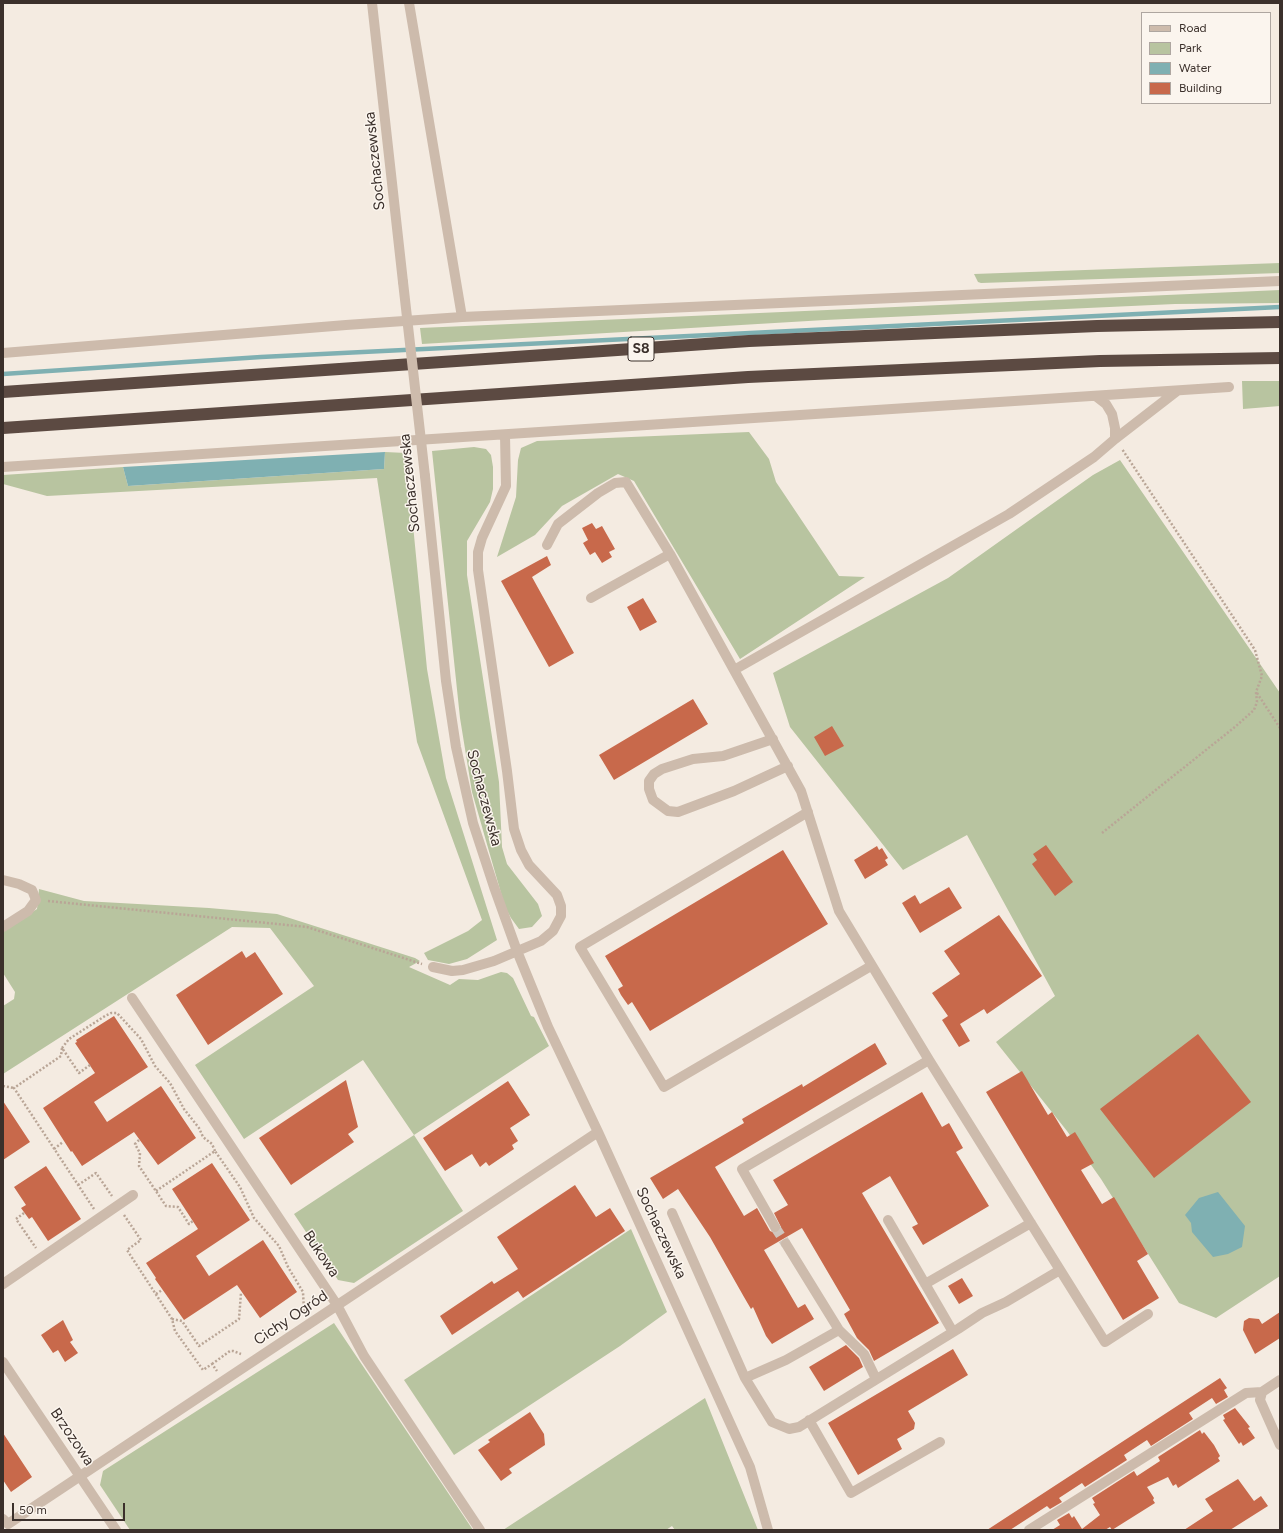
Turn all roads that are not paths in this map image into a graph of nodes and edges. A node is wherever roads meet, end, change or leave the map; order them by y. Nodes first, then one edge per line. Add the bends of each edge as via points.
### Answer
1 (372, 3) edge
2 (409, 3) edge
3 (1280, 281) edge
4 (462, 317) junction
5 (1280, 322) edge
6 (3, 353) edge
7 (1280, 358) edge
8 (1230, 387) dead end
9 (1177, 391) junction
10 (3, 392) edge
11 (1097, 397) junction
12 (3, 428) edge
13 (505, 435) junction
14 (1115, 439) junction
15 (3, 467) edge
16 (547, 545) dead end
17 (670, 554) junction
18 (591, 598) dead end
19 (734, 670) junction
20 (773, 739) junction
21 (788, 766) junction
22 (808, 812) junction
23 (3, 880) edge
24 (3, 927) edge
25 (517, 951) junction
26 (433, 966) road end
27 (871, 966) junction
28 (132, 998) dead end
29 (929, 1060) junction
30 (598, 1132) junction
31 (133, 1195) dead end
32 (672, 1213) dead end
33 (888, 1220) dead end
34 (1031, 1223) junction
35 (775, 1227) tunnel mouth
36 (786, 1244) tunnel mouth
37 (1060, 1270) junction
38 (3, 1284) edge
39 (925, 1284) junction
40 (337, 1306) junction
41 (1148, 1314) dead end
42 (839, 1330) junction
43 (953, 1332) junction
44 (3, 1362) edge
45 (745, 1378) junction
46 (876, 1379) junction
47 (1280, 1380) edge
48 (1262, 1392) junction
49 (809, 1420) junction
50 (940, 1442) dead end
51 (1280, 1445) edge
52 (80, 1476) junction
53 (7, 1524) edge
54 (116, 1530) edge
55 (480, 1530) edge
56 (768, 1530) edge
57 (1029, 1530) edge

1 - 25 street, Sochaczewska, bridge via 446,682 456,747 473,823
2 - 4 street
3 - 4 street
4 - 6 street
5 - 10 highway, S8 via 1097,326 749,341
7 - 12 highway, S8 via 1100,361 748,377
8 - 9 street
9 - 11 street
9 - 14 street
11 - 13 street
11 - 14 street via 1106,404 1112,414
13 - 15 street
13 - 25 street, Sochaczewska via 506,486 482,538 478,552 478,570 508,771 514,829 529,865 557,895 561,906 561,916 553,931 541,941
14 - 19 street via 1094,457 1009,514
16 - 17 street via 558,524 592,497 615,483 626,482
17 - 18 street
17 - 19 street
19 - 20 street
20 - 21 street
20 - 21 street via 723,756 694,759 662,768 649,781 653,800 668,811 678,812 734,791
21 - 22 street
22 - 27 street via 839,911
22 - 27 street via 580,947 664,1087
23 - 24 street via 32,890 36,900 28,911
25 - 26 street via 463,970 452,971
25 - 30 street, Sochaczewska via 548,1028
27 - 29 street
28 - 40 street, Bukowa
29 - 34 street
29 - 35 street via 742,1169
30 - 40 street, Cichy Ogród
30 - 56 street, Sochaczewska via 750,1467
31 - 38 street
32 - 45 street
33 - 39 street
34 - 37 street
34 - 39 street
36 - 42 street
37 - 41 street via 1105,1342
37 - 43 street
39 - 43 street
40 - 52 street, Cichy Ogród
40 - 55 street, Bukowa via 364,1356
42 - 45 street via 786,1360
42 - 46 street via 864,1354
43 - 46 street
44 - 52 street, Brzozowa
45 - 49 street via 772,1422 789,1429
46 - 49 street
47 - 48 street
48 - 51 street via 1260,1400
48 - 57 street via 1246,1393
49 - 50 street via 852,1493
52 - 53 street, Cichy Ogród
52 - 54 street, Brzozowa

